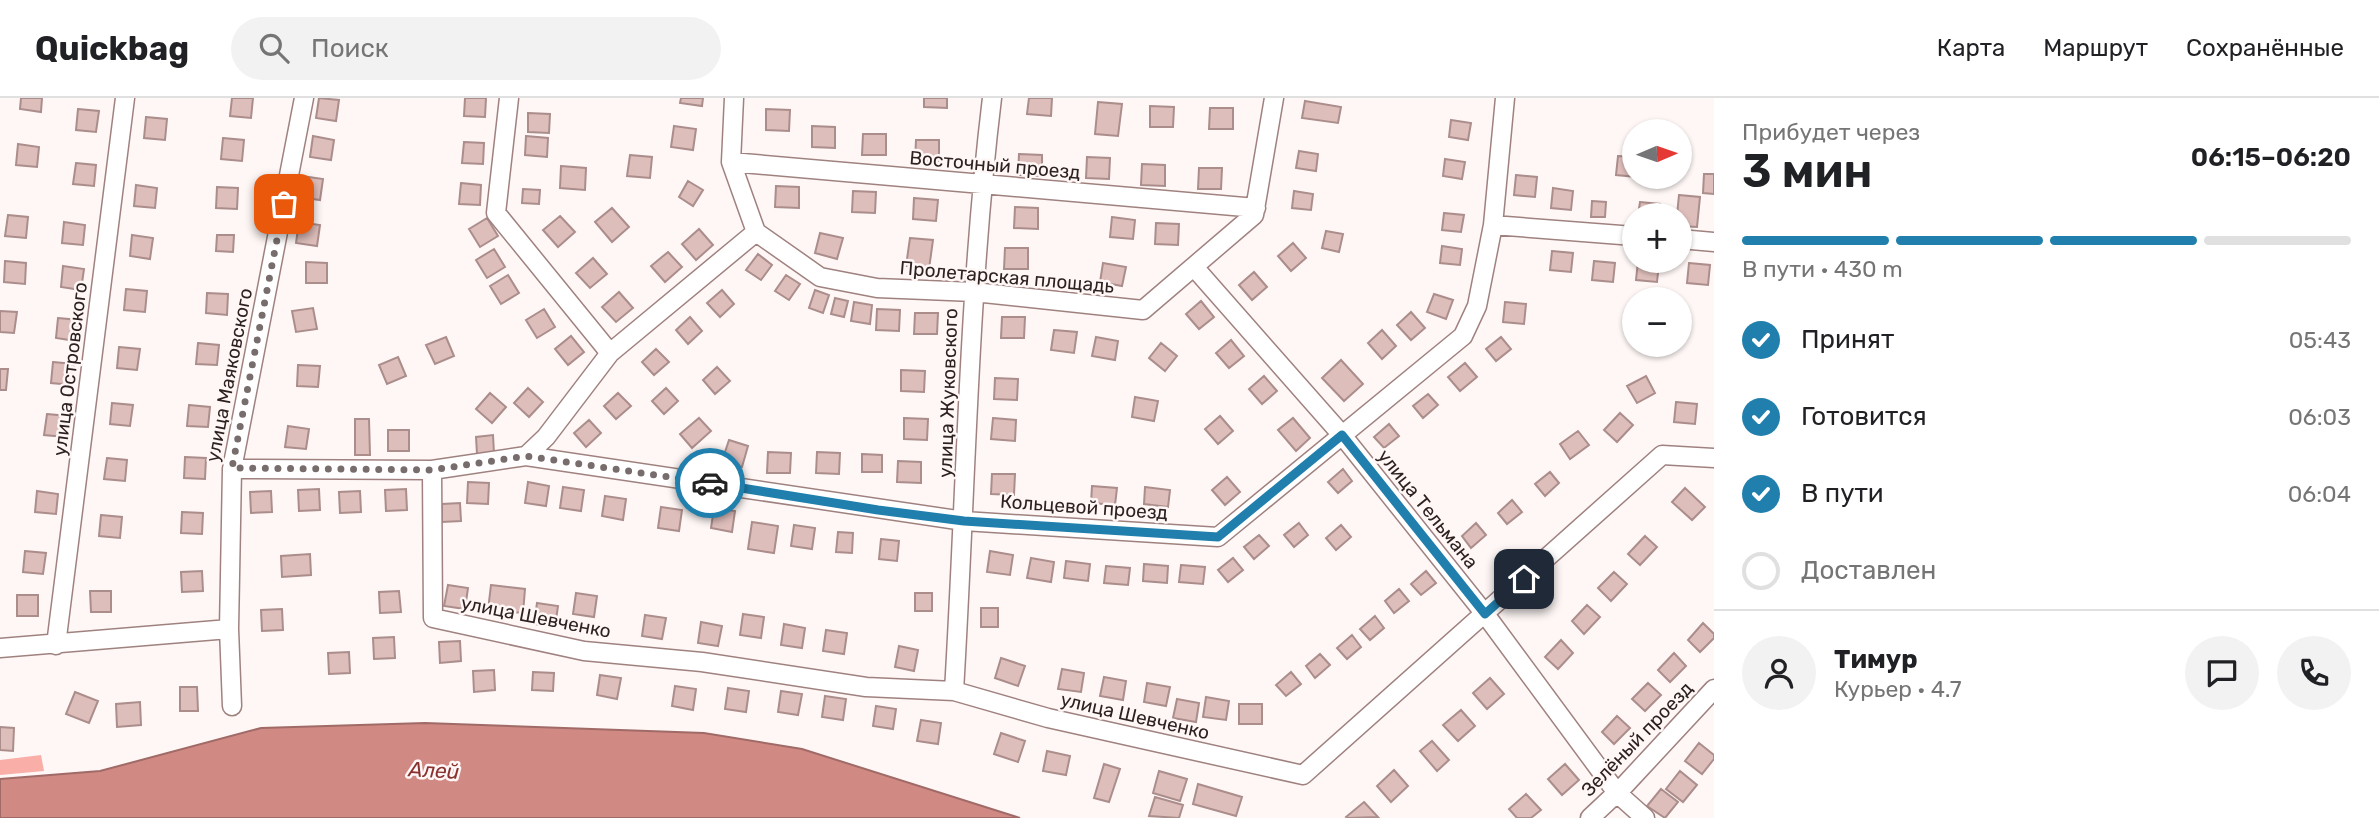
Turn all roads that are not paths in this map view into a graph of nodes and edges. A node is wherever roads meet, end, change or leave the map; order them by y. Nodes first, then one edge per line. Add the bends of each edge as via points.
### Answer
1 (125, 98) edge
2 (304, 98) edge
3 (509, 98) edge
4 (734, 98) edge
5 (992, 98) edge
6 (1275, 98) edge
7 (1505, 98) edge
8 (731, 162) junction
9 (981, 185) junction
10 (1256, 208) junction
11 (1493, 225) junction
12 (756, 232) junction
13 (1622, 235) edge
14 (1692, 240) edge
15 (1714, 242) edge
16 (1194, 267) junction
17 (974, 292) junction
18 (610, 354) junction
19 (1342, 435) junction
20 (526, 456) junction
21 (1714, 458) edge
22 (232, 468) junction
23 (432, 470) junction
24 (964, 521) junction
25 (1485, 614) junction
26 (229, 629) junction
27 (56, 645) junction
28 (0, 648) edge
29 (1714, 689) edge
30 (954, 691) junction
31 (232, 706) dead end
32 (1617, 793) junction
33 (1590, 818) edge
34 (1645, 818) edge

1 - 27 street, улица Островского
2 - 22 street, улица Маяковского
3 - 18 street via 496,213
4 - 8 street
5 - 9 street, улица Жуковского
6 - 10 street
7 - 11 street, Кольцевой проезд
8 - 9 street, Восточный проезд
8 - 12 street
9 - 10 street, Восточный проезд
9 - 17 street, улица Жуковского
10 - 16 street, Пролетарская площадь via 1254,215
11 - 13 street
11 - 19 street, Кольцевой проезд via 1477,306 1463,336
12 - 17 street, Пролетарская площадь via 820,277 877,288
12 - 18 street
14 - 15 street
16 - 17 street, Пролетарская площадь via 1143,310
16 - 19 street, улица Тельмана
17 - 24 street, улица Жуковского
18 - 20 street
19 - 24 street, Кольцевой проезд via 1218,537
19 - 25 street, улица Тельмана
20 - 23 street, Кольцевой проезд
20 - 24 street, Кольцевой проезд
21 - 25 street, улица Шевченко via 1662,455
22 - 23 street, Кольцевой проезд
22 - 26 street, улица Маяковского
23 - 30 street, улица Шевченко via 433,618 584,651 702,662 866,687
24 - 30 street, улица Жуковского
25 - 30 street, улица Шевченко via 1303,775 1048,718
25 - 32 street, улица Тельмана
26 - 27 street
26 - 31 street, улица Маяковского
27 - 28 street
29 - 32 street, Зелёный проезд
32 - 33 street, Зелёный проезд
32 - 34 street, улица Тельмана

